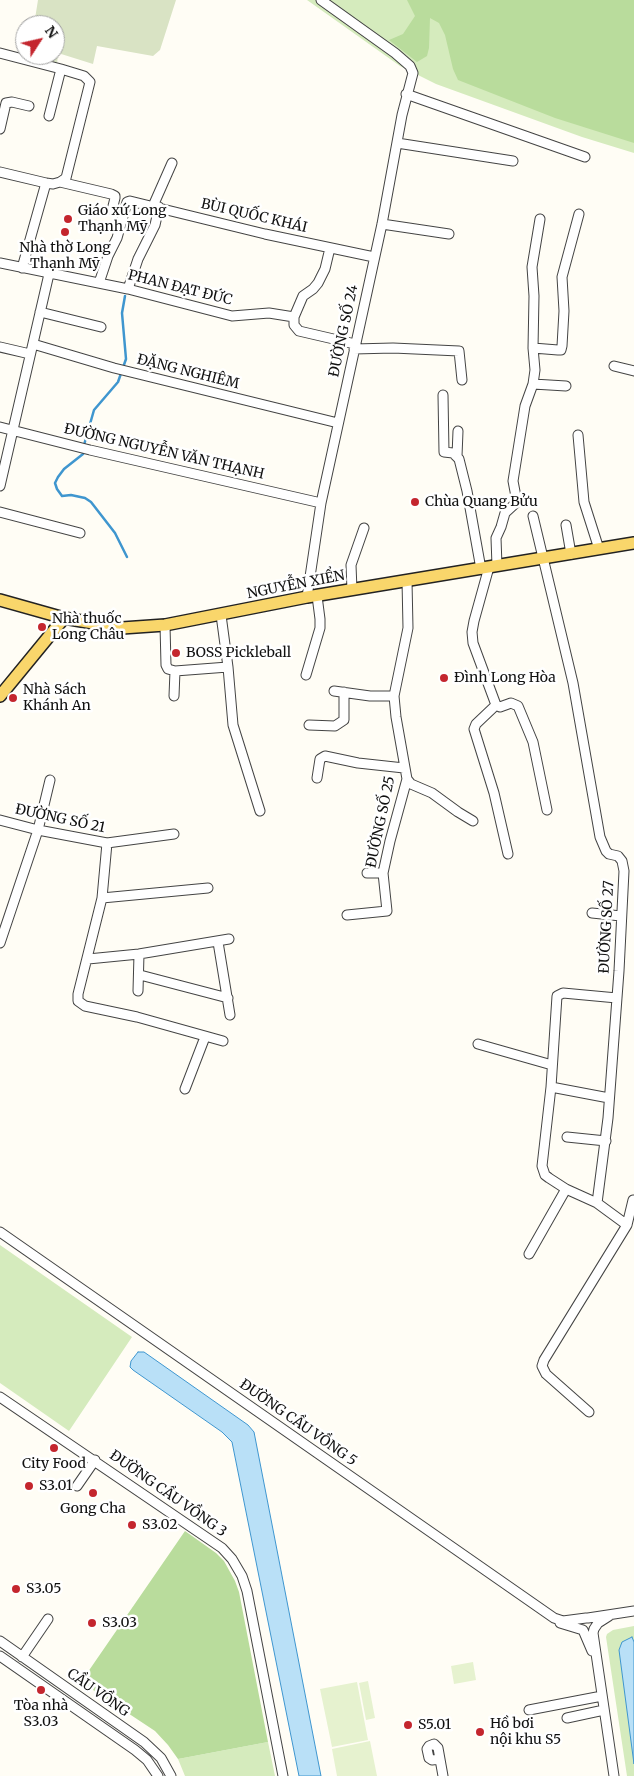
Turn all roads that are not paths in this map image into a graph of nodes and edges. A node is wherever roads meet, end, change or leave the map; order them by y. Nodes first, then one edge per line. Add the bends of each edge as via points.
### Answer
1 (321, 0) edge
2 (0, 53) edge
3 (61, 68) junction
4 (406, 94) junction
5 (29, 106) dead end
6 (49, 116) dead end
7 (0, 129) edge
8 (397, 143) junction
9 (585, 158) dead end
10 (513, 161) dead end
11 (172, 162) dead end
12 (0, 172) edge
13 (60, 182) junction
14 (46, 183) junction
15 (156, 207) junction
16 (112, 210) dead end
17 (579, 214) dead end
18 (540, 219) dead end
19 (382, 224) junction
20 (449, 234) dead end
21 (330, 248) junction
22 (374, 257) junction
23 (0, 262) edge
24 (22, 268) junction
25 (49, 274) junction
26 (99, 283) junction
27 (129, 290) junction
28 (40, 312) junction
29 (294, 317) junction
30 (101, 327) dead end
31 (33, 344) junction
32 (0, 347) edge
33 (355, 347) junction
34 (533, 348) junction
35 (30, 354) junction
36 (614, 366) dead end
37 (634, 371) edge
38 (462, 380) dead end
39 (533, 384) junction
40 (566, 386) dead end
41 (443, 395) dead end
42 (338, 423) junction
43 (0, 427) edge
44 (13, 430) junction
45 (458, 431) dead end
46 (578, 435) dead end
47 (457, 456) junction
48 (0, 486) edge
49 (321, 503) junction
50 (0, 512) edge
51 (532, 516) dead end
52 (566, 525) dead end
53 (364, 528) dead end
54 (80, 533) dead end
55 (634, 543) edge
56 (599, 549) junction
57 (571, 554) junction
58 (542, 559) junction
59 (489, 568) junction
60 (407, 581) junction
61 (352, 590) junction
62 (312, 597) junction
63 (0, 600) edge
64 (221, 615) junction
65 (64, 618) junction
66 (165, 625) junction
67 (228, 667) junction
68 (175, 671) junction
69 (306, 675) dead end
70 (334, 691) dead end
71 (344, 692) junction
72 (0, 696) edge
73 (174, 696) dead end
74 (394, 696) junction
75 (496, 705) junction
76 (309, 725) dead end
77 (404, 768) junction
78 (318, 778) dead end
79 (407, 779) junction
80 (50, 780) dead end
81 (260, 810) dead end
82 (547, 810) dead end
83 (0, 820) edge
84 (474, 821) dead end
85 (38, 830) junction
86 (174, 834) dead end
87 (107, 843) junction
88 (508, 854) dead end
89 (367, 873) dead end
90 (384, 873) junction
91 (208, 888) dead end
92 (102, 898) junction
93 (592, 913) dead end
94 (348, 915) dead end
95 (621, 916) junction
96 (229, 939) dead end
97 (218, 942) junction
98 (0, 943) edge
99 (139, 954) junction
100 (88, 959) junction
101 (140, 975) junction
102 (138, 990) dead end
103 (228, 998) junction
104 (618, 998) junction
105 (230, 1015) dead end
106 (205, 1037) junction
107 (223, 1041) dead end
108 (478, 1044) dead end
109 (552, 1065) junction
110 (551, 1087) junction
111 (185, 1089) dead end
112 (609, 1098) junction
113 (567, 1137) dead end
114 (606, 1141) junction
115 (566, 1189) junction
116 (633, 1200) dead end
117 (597, 1203) junction
118 (627, 1225) junction
119 (0, 1232) edge
120 (529, 1254) dead end
121 (0, 1397) edge
122 (589, 1412) dead end
123 (95, 1460) junction
124 (77, 1486) dead end
125 (634, 1611) edge
126 (609, 1616) junction
127 (554, 1618) junction
128 (587, 1618) junction
129 (48, 1619) dead end
130 (594, 1629) junction
131 (583, 1630) junction
132 (0, 1641) edge
133 (0, 1656) edge
134 (22, 1657) junction
135 (599, 1676) junction
136 (602, 1696) junction
137 (528, 1710) dead end
138 (604, 1710) junction
139 (567, 1718) dead end
140 (440, 1759) dead end
141 (158, 1776) edge
142 (171, 1776) edge
143 (283, 1776) edge
144 (443, 1776) edge
145 (614, 1776) edge

1 - 4 street, ĐƯỜNG SỐ 24 via 410,66 413,72
2 - 3 street
3 - 6 street
3 - 13 street via 84,76 90,82 66,178
4 - 8 street, ĐƯỜNG SỐ 24
4 - 9 street
5 - 7 street via 6,103
8 - 10 street
8 - 19 street, ĐƯỜNG SỐ 24
11 - 15 street
12 - 14 street
13 - 14 street
13 - 16 street via 115,196
14 - 24 street
15 - 21 street, BÙI QUỐC KHÁI
15 - 26 street, BÙI QUỐC KHÁI via 128,201
15 - 27 street via 155,224 138,258
17 - 34 street via 562,282 562,346 558,350
18 - 34 street via 532,267
19 - 20 street
19 - 22 street, ĐƯỜNG SỐ 24
21 - 22 street, BÙI QUỐC KHÁI
21 - 29 street via 318,283 303,296
22 - 33 street, ĐƯỜNG SỐ 24
23 - 24 street, PHAN ĐẠT ĐỨC
24 - 25 street, PHAN ĐẠT ĐỨC
25 - 26 street, PHAN ĐẠT ĐỨC
25 - 28 street
26 - 27 street, PHAN ĐẠT ĐỨC
27 - 29 street, PHAN ĐẠT ĐỨC via 232,316 269,313
28 - 30 street
28 - 31 street
29 - 33 street via 294,325 300,331
31 - 35 street
31 - 42 street, ĐẶNG NGHIÊM via 128,372
32 - 35 street
33 - 38 street via 459,351
33 - 42 street, ĐƯỜNG SỐ 24
34 - 39 street
35 - 44 street
36 - 37 street
39 - 40 street
39 - 59 street via 524,406 514,481 517,502 505,513
41 - 47 street via 444,452
42 - 49 street, ĐƯỜNG SỐ 24
43 - 44 street, ĐƯỜNG NGUYỄN VĂN THẠNH
44 - 48 street
44 - 49 street, ĐƯỜNG NGUYỄN VĂN THẠNH
45 - 47 street
46 - 56 street via 584,502
47 - 59 street
49 - 62 street, ĐƯỜNG SỐ 24
50 - 54 street
51 - 58 street, ĐƯỜNG SỐ 27
52 - 57 street
53 - 61 street via 350,565
55 - 56 main road, NGUYỄN XIỂN
56 - 57 main road, NGUYỄN XIỂN
57 - 58 main road, NGUYỄN XIỂN
58 - 59 main road, NGUYỄN XIỂN
58 - 95 street, ĐƯỜNG SỐ 27 via 573,683 600,837 606,852 622,861
59 - 60 main road, NGUYỄN XIỂN
59 - 75 street via 472,632
60 - 61 main road, NGUYỄN XIỂN
60 - 74 street, ĐƯỜNG SỐ 25 via 408,628
61 - 62 main road, NGUYỄN XIỂN
62 - 64 main road, NGUYỄN XIỂN
62 - 69 street, ĐƯỜNG SỐ 24 via 320,628
63 - 65 main road, NGUYỄN XIỂN
64 - 66 main road, NGUYỄN XIỂN
64 - 67 street
65 - 66 main road, NGUYỄN XIỂN via 122,628
65 - 72 main road
66 - 68 street via 166,665
67 - 68 street
67 - 81 street via 233,725
68 - 73 street
70 - 71 street
71 - 74 street
71 - 76 street via 344,720 335,726
74 - 77 street, ĐƯỜNG SỐ 25
75 - 82 street via 518,706 533,742
75 - 88 street via 474,729 494,793
77 - 78 street via 325,756 320,759
77 - 79 street, ĐƯỜNG SỐ 25
79 - 84 street
79 - 90 street, ĐƯỜNG SỐ 25
80 - 85 street
83 - 85 street, ĐƯỜNG SỐ 21
85 - 87 street, ĐƯỜNG SỐ 21
85 - 98 street
86 - 87 street, ĐƯỜNG SỐ 21
87 - 92 street
89 - 90 street
90 - 94 street, ĐƯỜNG SỐ 25 via 387,911
91 - 92 street
92 - 100 street
93 - 95 street
95 - 104 street, ĐƯỜNG SỐ 27
96 - 97 street
97 - 99 street
97 - 103 street
99 - 100 street
99 - 101 street
100 - 106 street via 78,994 78,1000 85,1006
101 - 102 street
101 - 103 street
103 - 105 street
104 - 109 street via 562,993 557,996
104 - 112 street, ĐƯỜNG SỐ 27
106 - 107 street
106 - 111 street
108 - 109 street
109 - 110 street
110 - 112 street
110 - 115 street via 543,1170 545,1175
112 - 114 street, ĐƯỜNG SỐ 27
113 - 114 street
114 - 117 street, ĐƯỜNG SỐ 27
115 - 117 street
115 - 120 street
116 - 118 street
117 - 118 street
118 - 122 street via 542,1366 546,1374
119 - 127 street, ĐƯỜNG CẦU VỒNG 5
121 - 123 street, ĐƯỜNG CẦU VỒNG 3
123 - 124 street
123 - 143 street, ĐƯỜNG CẦU VỒNG 3 via 222,1548 239,1569 247,1591
125 - 126 street
126 - 128 street
126 - 130 street
127 - 128 street via 563,1621
127 - 131 street, ĐƯỜNG CẦU VỒNG 5 via 566,1626
128 - 130 street via 594,1621
128 - 131 street via 581,1623
129 - 134 street
130 - 131 street via 589,1632
130 - 135 street
131 - 135 street
132 - 134 street, CẦU VỒNG
133 - 141 street, CẦU VỒNG via 135,1750
134 - 142 street, CẦU VỒNG via 149,1745
135 - 136 street
136 - 137 street
136 - 138 street
138 - 139 street
138 - 145 street
140 - 144 street

